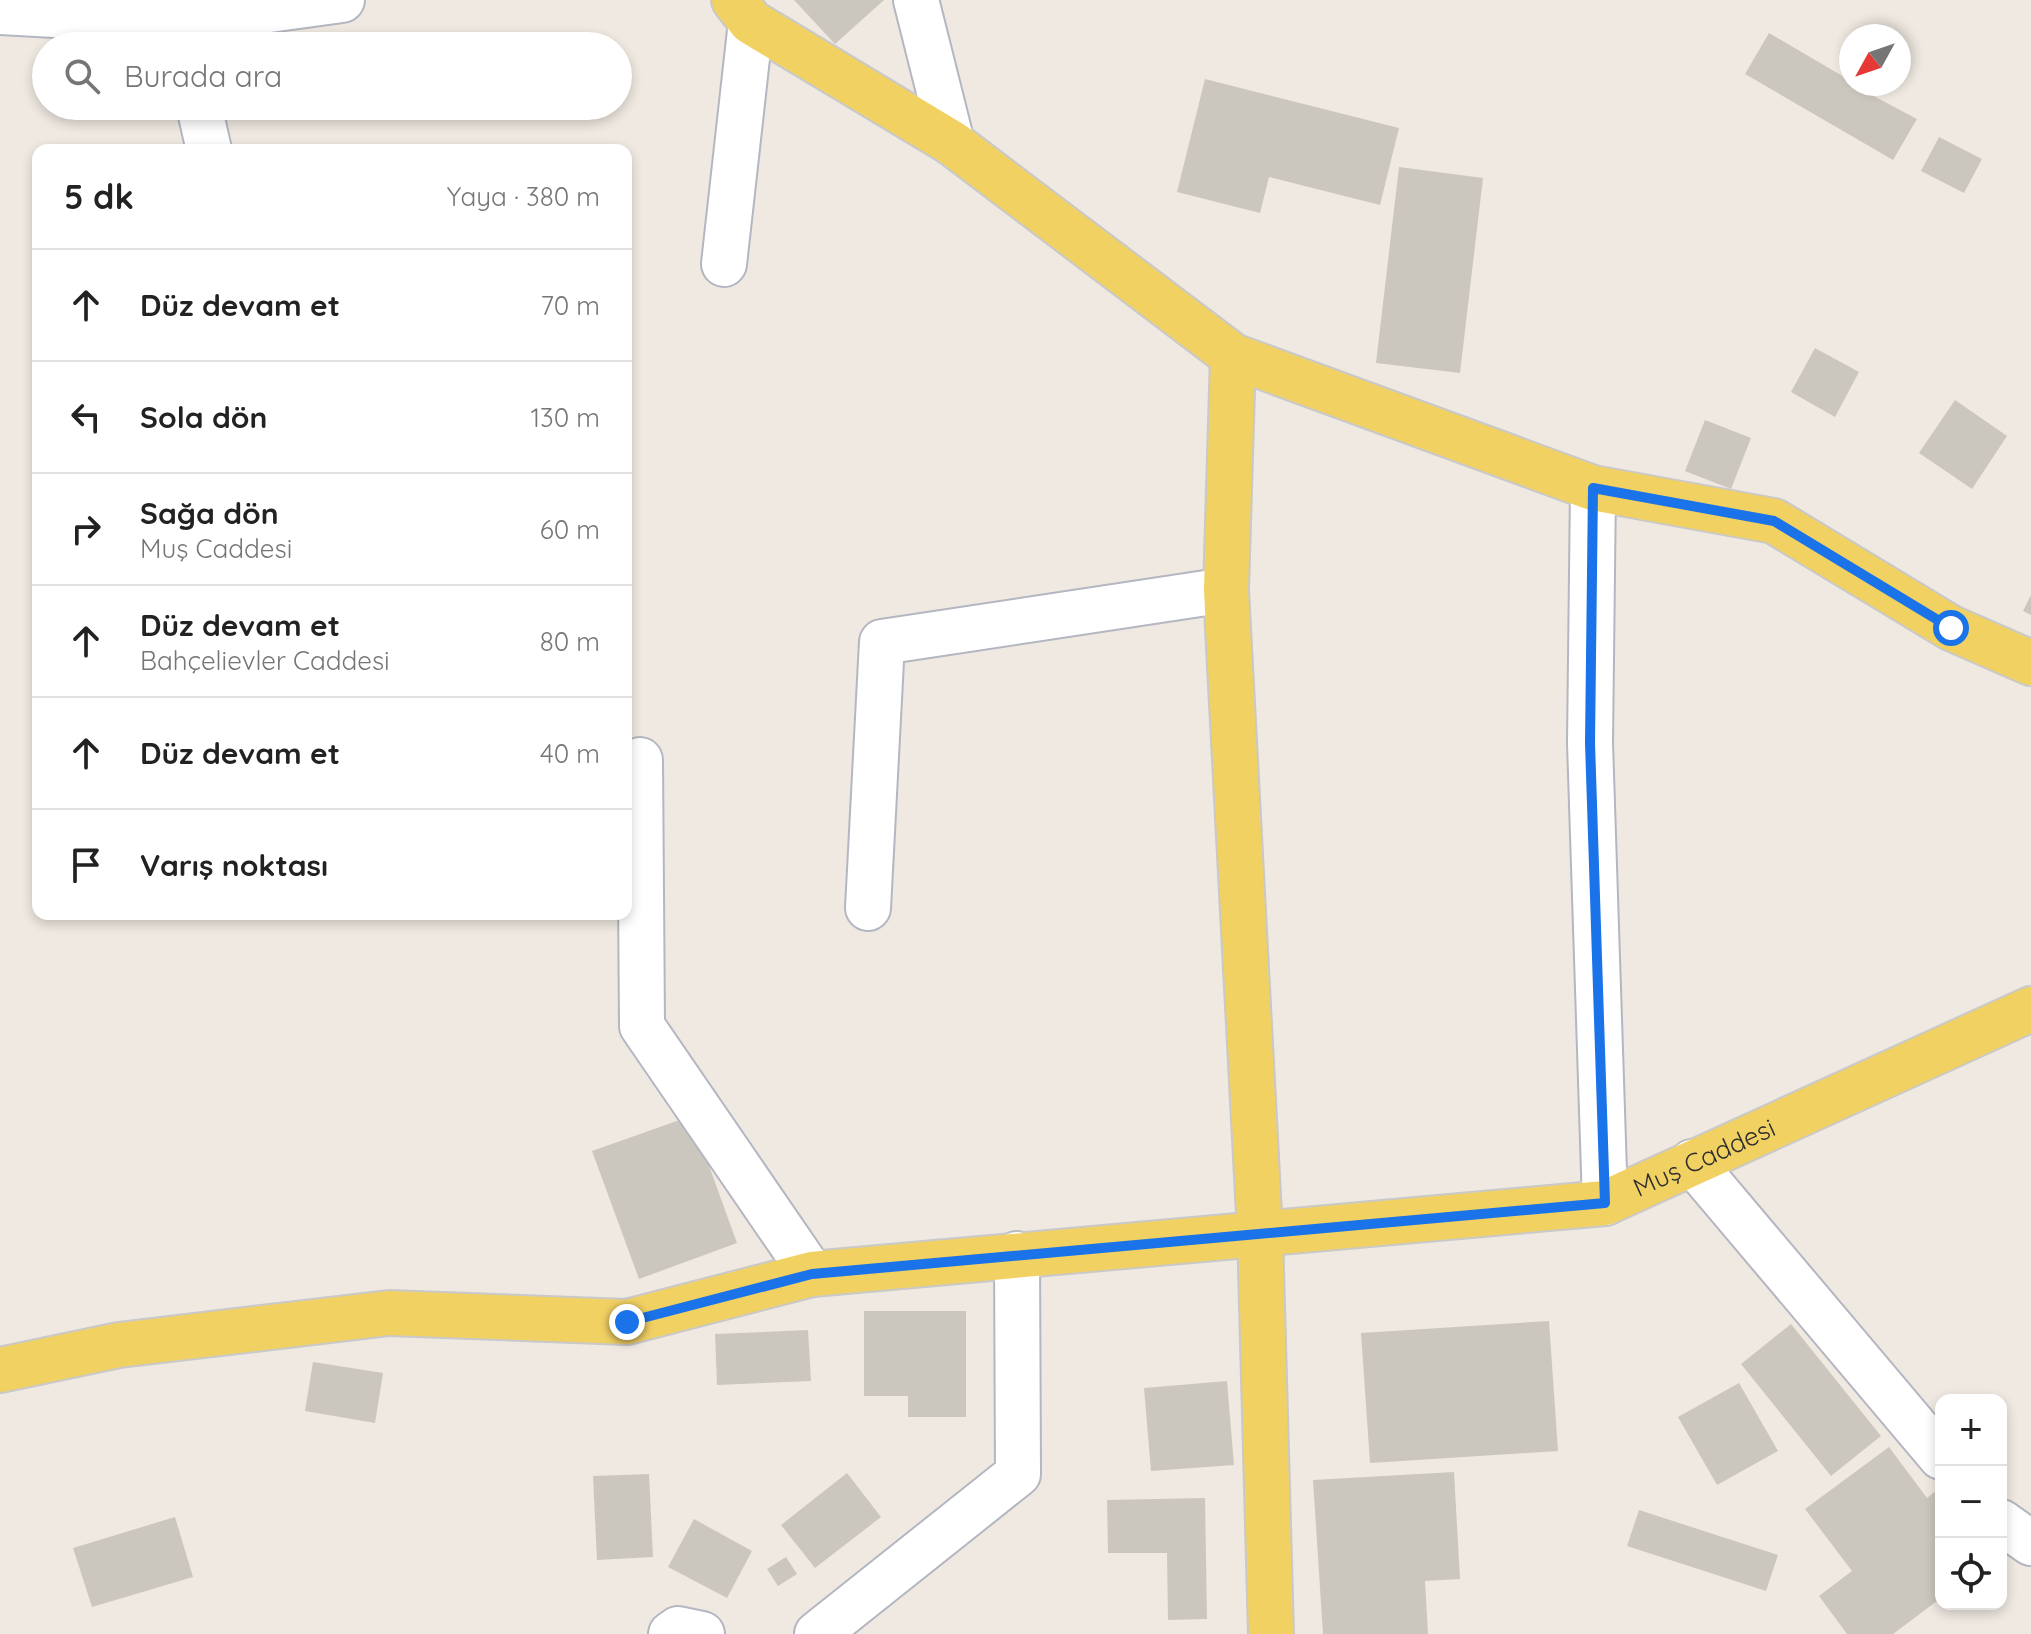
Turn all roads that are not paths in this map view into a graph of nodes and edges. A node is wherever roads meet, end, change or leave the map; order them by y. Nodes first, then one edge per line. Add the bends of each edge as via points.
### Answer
1 (342, 0) edge
2 (916, 0) edge
3 (742, 11) edge
4 (0, 12) edge
5 (166, 32) edge
6 (192, 32) edge
7 (202, 120) edge
8 (952, 143) junction
9 (208, 144) edge
10 (724, 264) dead end
11 (1233, 356) junction
12 (1593, 488) junction
13 (1226, 590) junction
14 (2031, 663) edge
15 (640, 760) dead end
16 (868, 908) dead end
17 (2031, 1009) edge
18 (1692, 1162) junction
19 (1605, 1203) junction
20 (1260, 1233) junction
21 (1017, 1254) junction
22 (812, 1274) junction
23 (0, 1370) edge
24 (1935, 1450) edge
25 (2007, 1526) edge
26 (2031, 1543) edge
27 (671, 1634) edge
28 (702, 1634) edge
29 (817, 1634) edge
30 (1271, 1634) edge

1 - 6 street
2 - 8 street
3 - 8 main road
3 - 10 street
4 - 5 street
7 - 9 street
8 - 11 main road
11 - 12 main road
11 - 13 main road
12 - 14 main road via 1774,521 1951,628
12 - 19 street via 1590,743
13 - 16 street via 882,642
13 - 20 main road
15 - 22 street via 642,1026
17 - 18 main road, Muş Caddesi
18 - 19 main road, Muş Caddesi
18 - 24 street
19 - 20 main road, Muş Caddesi
20 - 21 main road, Muş Caddesi
20 - 30 main road
21 - 22 main road, Muş Caddesi
21 - 29 street via 1018,1474
22 - 23 main road, Muş Caddesi via 627,1322 389,1313 119,1345
25 - 26 street
27 - 28 street via 678,1629

